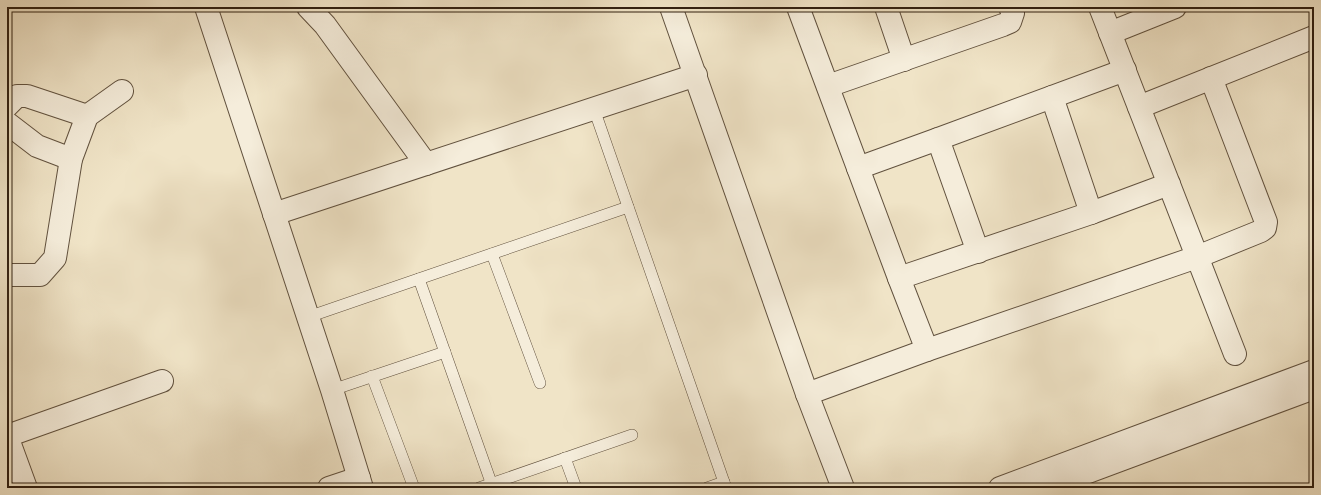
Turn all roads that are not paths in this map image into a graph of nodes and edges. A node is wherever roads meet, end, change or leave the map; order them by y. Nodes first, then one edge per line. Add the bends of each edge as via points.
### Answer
1 (206, 7) edge
2 (308, 7) edge
3 (671, 7) edge
4 (798, 7) edge
5 (886, 7) edge
6 (1010, 7) edge
7 (1100, 7) edge
8 (1175, 7) edge
9 (1110, 32) junction
10 (1314, 37) edge
11 (904, 60) junction
12 (1124, 70) junction
13 (696, 75) junction
14 (1211, 78) junction
15 (828, 86) junction
16 (122, 91) dead end
17 (1052, 97) junction
18 (7, 106) edge
19 (1139, 107) junction
20 (594, 109) junction
21 (87, 116) junction
22 (7, 122) edge
23 (938, 139) junction
24 (71, 159) junction
25 (426, 164) junction
26 (858, 168) junction
27 (1169, 184) junction
28 (628, 207) junction
29 (1091, 213) junction
30 (274, 214) junction
31 (978, 252) junction
32 (492, 254) junction
33 (1197, 257) junction
34 (7, 275) edge
35 (899, 278) junction
36 (419, 279) junction
37 (308, 317) junction
38 (927, 350) junction
39 (445, 352) junction
40 (1235, 354) dead end
41 (1314, 371) edge
42 (372, 376) junction
43 (162, 381) dead end
44 (540, 383) dead end
45 (1314, 388) edge
46 (332, 390) junction
47 (807, 394) junction
48 (632, 435) dead end
49 (7, 436) edge
50 (565, 458) junction
51 (360, 483) edge
52 (725, 485) edge
53 (492, 486) edge
54 (26, 488) edge
55 (329, 488) edge
56 (414, 488) edge
57 (479, 488) edge
58 (576, 488) edge
59 (707, 488) edge
60 (843, 488) edge
61 (1000, 488) edge
62 (1044, 488) edge

1 - 30 street
2 - 25 street via 325,25
3 - 13 street
4 - 15 street
5 - 11 street
6 - 11 street via 1013,13 1010,22
7 - 9 street
8 - 9 street
9 - 12 street
10 - 14 street
11 - 15 street
12 - 17 street
12 - 19 street
13 - 20 street
13 - 47 street
14 - 19 street
14 - 33 street via 1266,222 1266,228
15 - 26 street
16 - 21 street
17 - 23 street
17 - 29 street
18 - 21 street via 17,96 27,96
19 - 27 street
20 - 25 street
20 - 28 lane
21 - 24 street
22 - 24 street via 37,146
23 - 26 street
23 - 31 street
24 - 34 street via 55,258 40,276
25 - 30 street
26 - 35 street
27 - 29 street
27 - 33 street
28 - 32 lane
28 - 52 lane
29 - 31 street
30 - 37 street
31 - 35 street
32 - 36 lane
32 - 44 lane
33 - 38 street
33 - 40 street
35 - 38 street
36 - 37 lane
36 - 39 lane
37 - 46 street
38 - 47 street
39 - 42 lane
39 - 53 lane
41 - 61 street
42 - 46 lane
42 - 56 lane
43 - 49 street
45 - 62 street
46 - 51 street
47 - 60 street
48 - 50 lane
49 - 54 street
50 - 53 lane
50 - 58 lane
51 - 55 street
52 - 59 lane
53 - 57 lane

